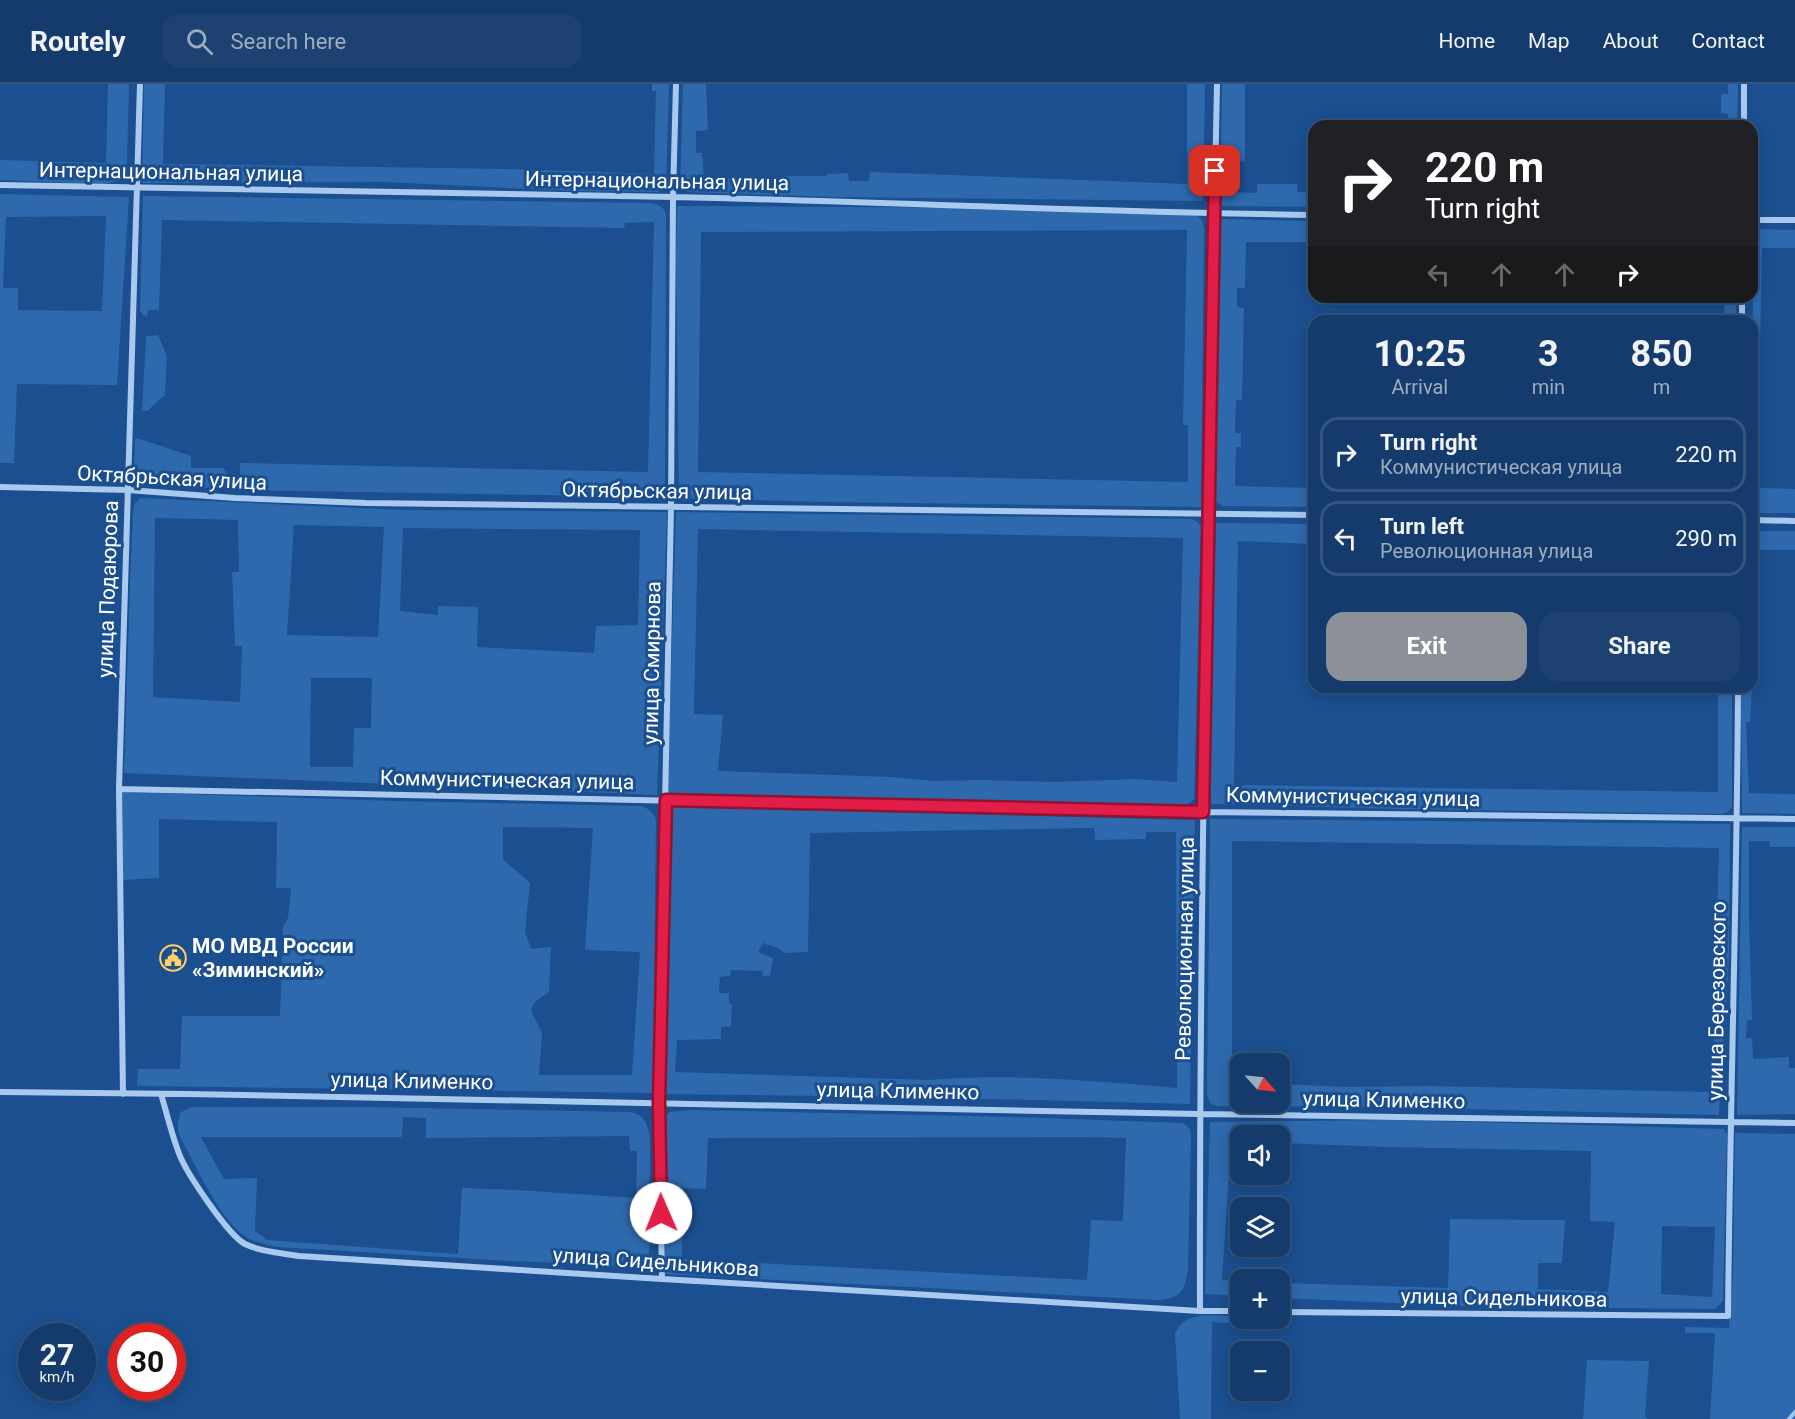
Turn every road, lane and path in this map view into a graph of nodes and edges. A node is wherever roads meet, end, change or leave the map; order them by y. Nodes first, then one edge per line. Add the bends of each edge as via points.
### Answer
1 (140, 84) edge
2 (676, 84) edge
3 (1217, 84) edge
4 (1744, 84) edge
5 (1744, 120) edge
6 (0, 185) edge
7 (137, 189) junction
8 (673, 197) junction
9 (1214, 214) junction
10 (1308, 215) edge
11 (1758, 220) edge
12 (1795, 220) edge
13 (0, 487) edge
14 (128, 490) junction
15 (672, 508) junction
16 (1209, 514) junction
17 (1308, 515) edge
18 (1758, 520) edge
19 (1795, 521) edge
20 (1738, 693) edge
21 (119, 789) junction
22 (666, 800) junction
23 (1203, 812) junction
24 (1738, 819) junction
25 (1795, 819) edge
26 (0, 1092) edge
27 (123, 1094) junction
28 (161, 1094) junction
29 (659, 1102) junction
30 (1199, 1114) junction
31 (1730, 1123) junction
32 (1795, 1123) edge
33 (662, 1280) junction
34 (1200, 1311) junction
35 (1230, 1311) edge
36 (1290, 1312) edge
37 (1728, 1316) joint

1 - 7 street, улица Подаюрова
2 - 8 street, улица Смирнова
3 - 9 street, Революционная улица
4 - 5 street
6 - 7 street, Интернациональная улица
7 - 8 street, Интернациональная улица
7 - 14 street, улица Подаюрова
8 - 9 street, Интернациональная улица
8 - 15 street, улица Смирнова
9 - 10 street, Интернациональная улица
9 - 16 street, Революционная улица
11 - 12 street
13 - 14 street, Октябрьская улица
14 - 15 street, Октябрьская улица via 366,503
14 - 21 street, улица Подаюрова
15 - 16 street, Октябрьская улица
15 - 22 street, улица Смирнова
16 - 17 street, Октябрьская улица
16 - 23 street, Революционная улица
18 - 19 street
20 - 24 street, улица Березовского
21 - 22 street, Коммунистическая улица
21 - 27 street, улица Подаюрова
22 - 23 street, Коммунистическая улица
22 - 29 street, улица Смирнова
23 - 24 street, Коммунистическая улица
23 - 30 street, Революционная улица
24 - 25 street, Коммунистическая улица
24 - 31 street, улица Березовского
26 - 27 street, улица Клименко
27 - 28 street, улица Клименко
28 - 29 street, улица Клименко
28 - 33 street, улица Сидельникова via 180,1156 201,1192 233,1235 259,1249 299,1256
29 - 30 street, улица Клименко
29 - 33 street, улица Смирнова
30 - 31 street, улица Клименко
30 - 34 street, Революционная улица
31 - 32 street, улица Клименко
31 - 37 street, улица Березовского
33 - 34 street, улица Сидельникова
34 - 35 street, улица Сидельникова
36 - 37 street, улица Сидельникова

